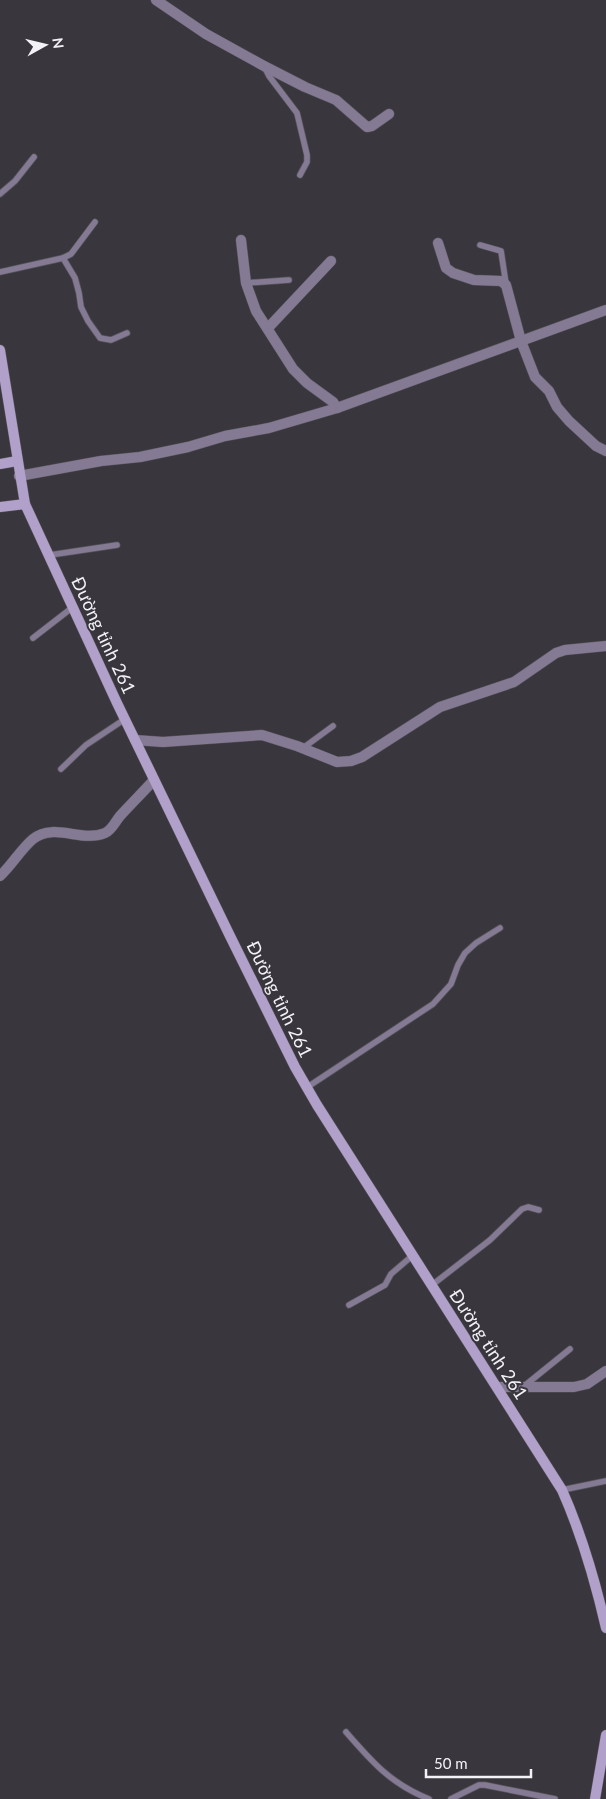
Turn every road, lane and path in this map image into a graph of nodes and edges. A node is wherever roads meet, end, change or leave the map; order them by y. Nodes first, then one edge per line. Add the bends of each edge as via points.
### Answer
1 (156, 0) edge
2 (264, 66) junction
3 (389, 114) dead end
4 (34, 157) dead end
5 (300, 175) dead end
6 (0, 194) edge
7 (95, 222) dead end
8 (241, 240) dead end
9 (438, 243) dead end
10 (480, 246) dead end
11 (62, 258) junction
12 (332, 261) dead end
13 (0, 272) edge
14 (289, 280) dead end
15 (246, 283) junction
16 (506, 285) junction
17 (606, 310) edge
18 (268, 328) junction
19 (127, 333) dead end
20 (521, 340) junction
21 (0, 350) edge
22 (337, 408) junction
23 (606, 451) edge
24 (17, 461) junction
25 (0, 464) edge
26 (19, 476) junction
27 (25, 504) junction
28 (0, 507) edge
29 (117, 545) dead end
30 (50, 555) junction
31 (72, 607) junction
32 (32, 638) dead end
33 (606, 646) edge
34 (125, 719) junction
35 (333, 726) dead end
36 (135, 740) junction
37 (303, 748) junction
38 (61, 769) dead end
39 (154, 780) junction
40 (0, 876) edge
41 (500, 928) dead end
42 (306, 1088) junction
43 (539, 1210) dead end
44 (412, 1256) junction
45 (432, 1285) junction
46 (349, 1305) dead end
47 (570, 1349) dead end
48 (606, 1371) edge
49 (497, 1387) junction
50 (523, 1387) junction
51 (606, 1481) edge
52 (562, 1490) junction
53 (606, 1628) edge
54 (346, 1732) dead end
55 (606, 1735) edge
56 (599, 1792) edge
57 (429, 1799) edge
58 (451, 1799) edge
59 (555, 1799) edge

1 - 2 street via 200,30
2 - 3 street via 336,100 367,127
2 - 5 lane via 297,113 307,155
4 - 6 lane
7 - 11 lane via 71,254
8 - 15 street
9 - 16 street via 446,268 453,273 474,280 501,281
10 - 16 lane via 501,251
11 - 13 lane
11 - 19 lane via 75,278 84,314 100,338 110,340
12 - 18 street
14 - 15 lane
15 - 18 street via 256,311
16 - 20 street
17 - 20 street
18 - 22 street via 293,369
20 - 22 street
20 - 23 street via 535,377 549,391 557,407 596,446
21 - 24 main road, Đường tỉnh 261
22 - 26 street via 188,447
24 - 25 main road
24 - 26 main road, Đường tỉnh 261
26 - 27 main road, Đường tỉnh 261
27 - 28 main road
27 - 30 main road, Đường tỉnh 261
29 - 30 lane
30 - 31 main road, Đường tỉnh 261
31 - 32 lane
31 - 34 main road, Đường tỉnh 261
33 - 37 street via 565,650 556,654 514,682 440,707 362,757 337,762
34 - 36 main road, Đường tỉnh 261
34 - 38 lane via 86,745
35 - 37 lane
36 - 37 street via 162,742 262,735
36 - 39 main road, Đường tỉnh 261
39 - 40 street via 104,834 44,833 34,838
39 - 42 main road, Đường tỉnh 261
41 - 42 lane via 465,953 451,984 433,1004
42 - 44 main road, Đường tỉnh 261
43 - 45 lane via 522,1209 490,1240
44 - 45 main road, Đường tỉnh 261
44 - 46 lane via 391,1274 385,1285
45 - 49 main road, Đường tỉnh 261
47 - 50 lane
48 - 50 street via 587,1384 574,1387
49 - 50 street
49 - 52 main road, Đường tỉnh 261
51 - 52 lane
52 - 53 main road, Đường tỉnh 261 via 593,1573
54 - 57 lane via 376,1766 406,1788
55 - 56 main road
58 - 59 lane via 479,1785

